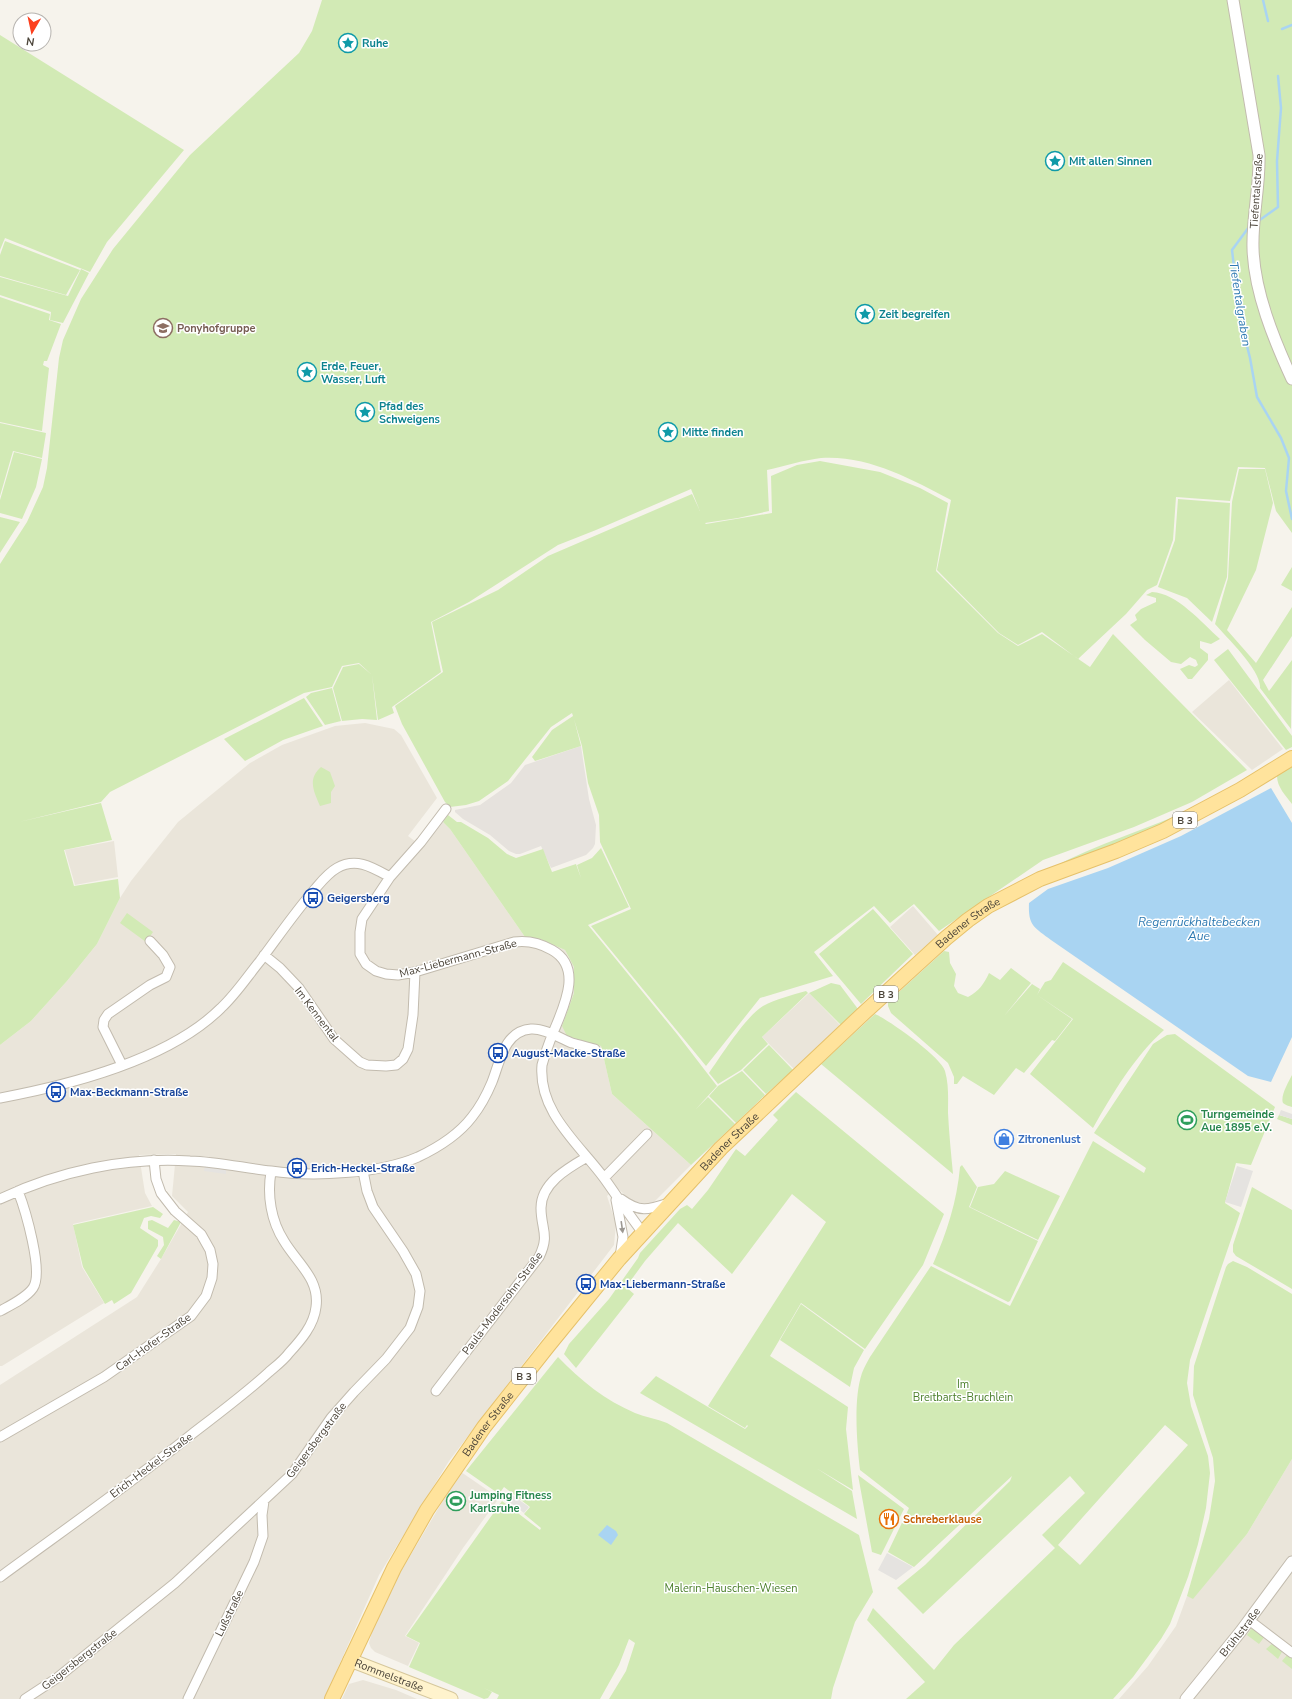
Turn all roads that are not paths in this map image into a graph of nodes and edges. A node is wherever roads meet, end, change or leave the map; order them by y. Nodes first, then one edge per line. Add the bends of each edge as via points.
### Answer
1 (1233, 0) edge
2 (1292, 379) edge
3 (1292, 758) edge
4 (446, 809) dead end
5 (390, 877) junction
6 (150, 941) dead end
7 (264, 955) junction
8 (415, 972) junction
9 (552, 1035) junction
10 (595, 1049) dead end
11 (122, 1065) junction
12 (0, 1098) edge
13 (647, 1134) dead end
14 (587, 1157) junction
15 (154, 1160) junction
16 (364, 1171) junction
17 (271, 1172) junction
18 (604, 1178) junction
19 (18, 1191) junction
20 (615, 1195) junction
21 (0, 1199) edge
22 (670, 1203) junction
23 (643, 1233) junction
24 (619, 1259) junction
25 (0, 1311) edge
26 (436, 1391) dead end
27 (0, 1437) edge
28 (264, 1501) junction
29 (244, 1519) junction
30 (262, 1525) junction
31 (1292, 1562) edge
32 (0, 1577) edge
33 (1249, 1620) junction
34 (1292, 1653) edge
35 (350, 1660) junction
36 (24, 1699) edge
37 (188, 1699) edge
38 (332, 1699) edge
39 (451, 1699) edge
40 (1186, 1699) edge

1 - 2 street, Tiefentalstraße via 1257,136 1260,172 1253,229 1253,255 1270,326
3 - 22 main road, Badener Straße / B 3 via 1163,831 1040,879 968,920 789,1083 721,1148
4 - 5 street, Max-Liebermann-Straße
5 - 7 street via 361,863 349,863 336,868 309,896
5 - 8 street, Max-Liebermann-Straße via 362,919 360,954 366,964 376,971 398,975
6 - 11 street via 170,967 166,977 108,1014 103,1024
7 - 8 street, Im Kennental via 299,988 334,1039 360,1062 368,1065 396,1065 403,1059 408,1049 413,1015
7 - 11 street via 221,1008 198,1026 160,1049
8 - 9 street, Max-Liebermann-Straße via 514,942 525,940 543,945 557,952 569,974 566,1002
9 - 10 street
9 - 14 street, Max-Liebermann-Straße via 542,1065 543,1091 562,1127
9 - 16 street via 533,1028 517,1032 510,1038 474,1114 443,1143 416,1158
11 - 12 street via 76,1080
13 - 18 street
14 - 18 street, Max-Liebermann-Straße
14 - 26 street, Paula-Modersohn-Straße via 565,1171 546,1189 541,1208 546,1237 539,1257
15 - 17 street via 216,1163
15 - 19 street via 87,1170
15 - 27 street, Carl-Hofer-Straße via 161,1193 175,1211 201,1234 210,1250 212,1278 206,1296 191,1316 104,1377
16 - 17 street via 315,1174
16 - 28 street, Geigersbergstraße via 373,1207 416,1274 420,1291 418,1307 410,1328 398,1345 331,1418 292,1474
17 - 32 street, Erich-Heckel-Straße via 269,1182 274,1221 284,1241 310,1276 317,1292 315,1314 303,1337 289,1354 245,1394
18 - 20 street, Max-Liebermann-Straße
19 - 21 street
19 - 25 street via 26,1210 37,1276 34,1287 28,1293
20 - 22 street, Max-Liebermann-Straße via 638,1209 646,1210
20 - 23 street, Max-Liebermann-Straße
20 -> 24 street, Max-Liebermann-Straße via 623,1237
22 - 23 main road, Badener Straße / B 3
23 - 24 main road, Badener Straße / B 3
24 - 35 main road, Badener Straße / B 3 via 484,1427 427,1510 394,1568
28 - 29 street, Geigersbergstraße
28 - 30 street, Lußstraße
29 - 30 street
29 - 36 street, Geigersbergstraße via 175,1583 58,1678
30 - 37 street, Lußstraße via 263,1536 254,1562
31 - 33 street, Brühlstraße
33 - 34 street
33 - 40 street, Brühlstraße
35 - 38 main road, Badener Straße / B 3
35 - 39 main road, Rommelstraße

